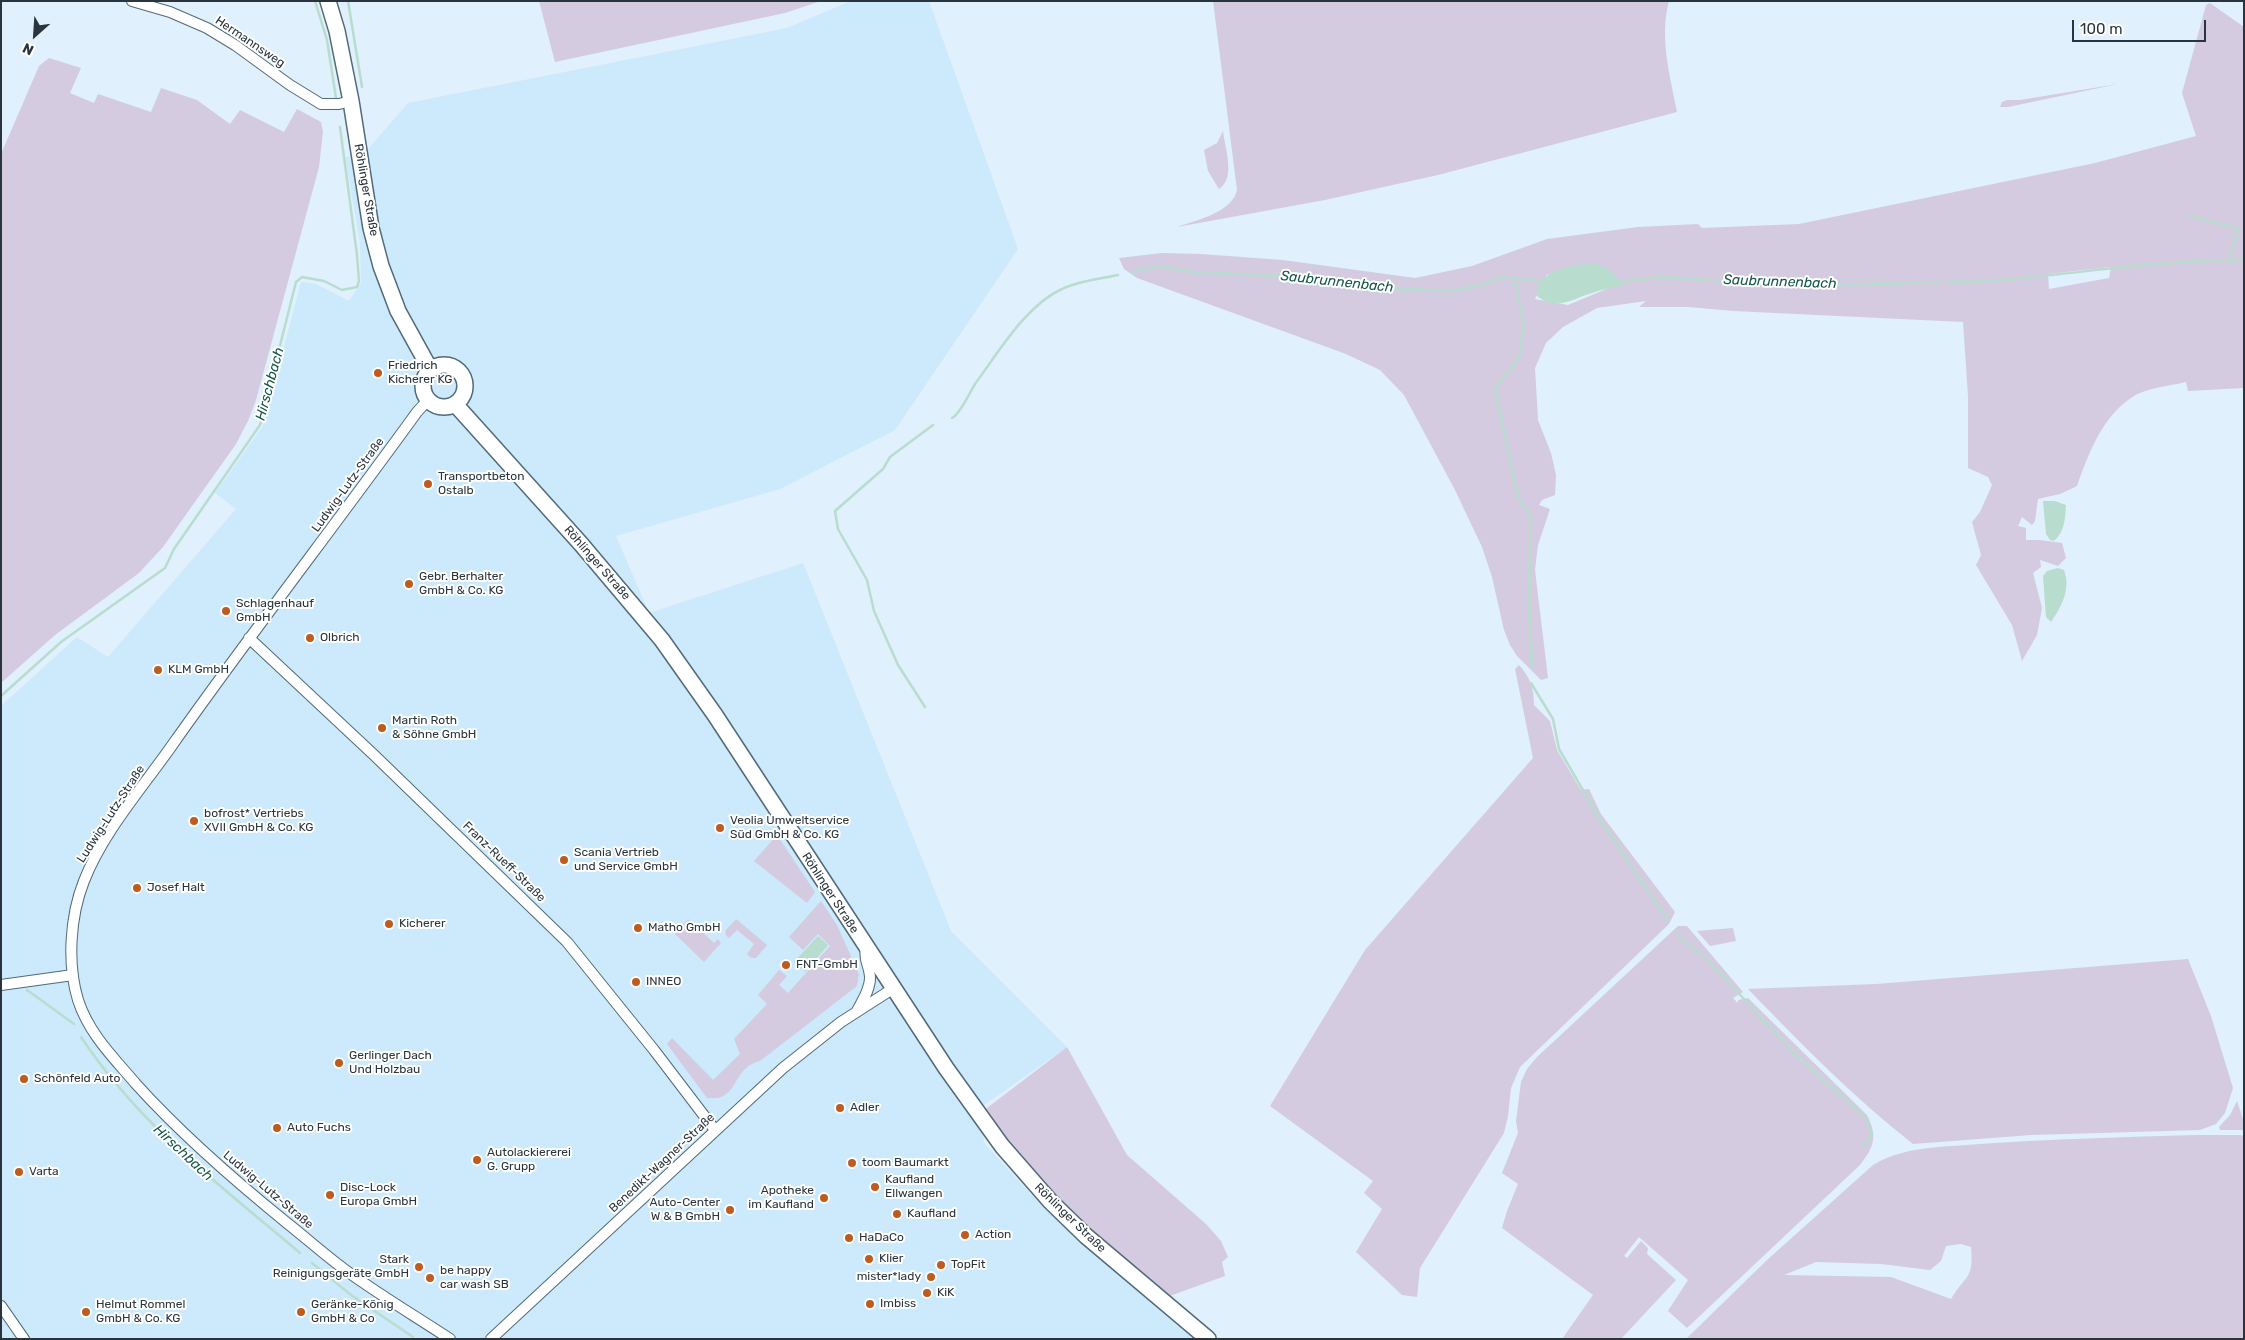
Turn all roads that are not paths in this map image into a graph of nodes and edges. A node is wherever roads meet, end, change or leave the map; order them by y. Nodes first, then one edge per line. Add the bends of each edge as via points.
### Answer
1 (132, 1) edge
2 (328, 1) edge
3 (351, 101) junction
4 (430, 369) junction
5 (428, 400) junction
6 (455, 404) junction
7 (249, 638) junction
8 (866, 948) junction
9 (73, 975) junction
10 (1, 986) edge
11 (894, 988) junction
12 (856, 1012) junction
13 (715, 1130) junction
14 (1, 1306) edge
15 (24, 1339) edge
16 (450, 1339) edge
17 (491, 1339) edge
18 (1208, 1339) edge

1 - 3 street, Hermannsweg via 170,12 207,28 321,104
2 - 3 street, Röhlinger Straße
3 - 4 street, Röhlinger Straße via 371,228 381,266 398,311
4 - 5 street via 423,388
4 - 6 street via 448,365 463,376 465,389
5 - 6 street via 441,406
5 - 7 street, Ludwig-Lutz-Straße
6 - 8 street, Röhlinger Straße via 662,640 715,715
7 - 9 street, Ludwig-Lutz-Straße via 133,800 90,868 79,895 73,933
7 - 13 street, Franz-Rueff-Straße via 567,942
8 - 11 street, Röhlinger Straße
8 - 12 street, Benedikt-Wagner-Straße via 864,957 870,978 869,988
9 - 10 street
9 - 16 street, Ludwig-Lutz-Straße via 81,1007 100,1043 148,1097 222,1171 344,1269
11 - 12 street, Benedikt-Wagner-Straße
11 - 18 street, Röhlinger Straße via 970,1104 1027,1175 1086,1236
12 - 13 street, Benedikt-Wagner-Straße via 790,1062
13 - 17 street, Benedikt-Wagner-Straße
14 - 15 street

